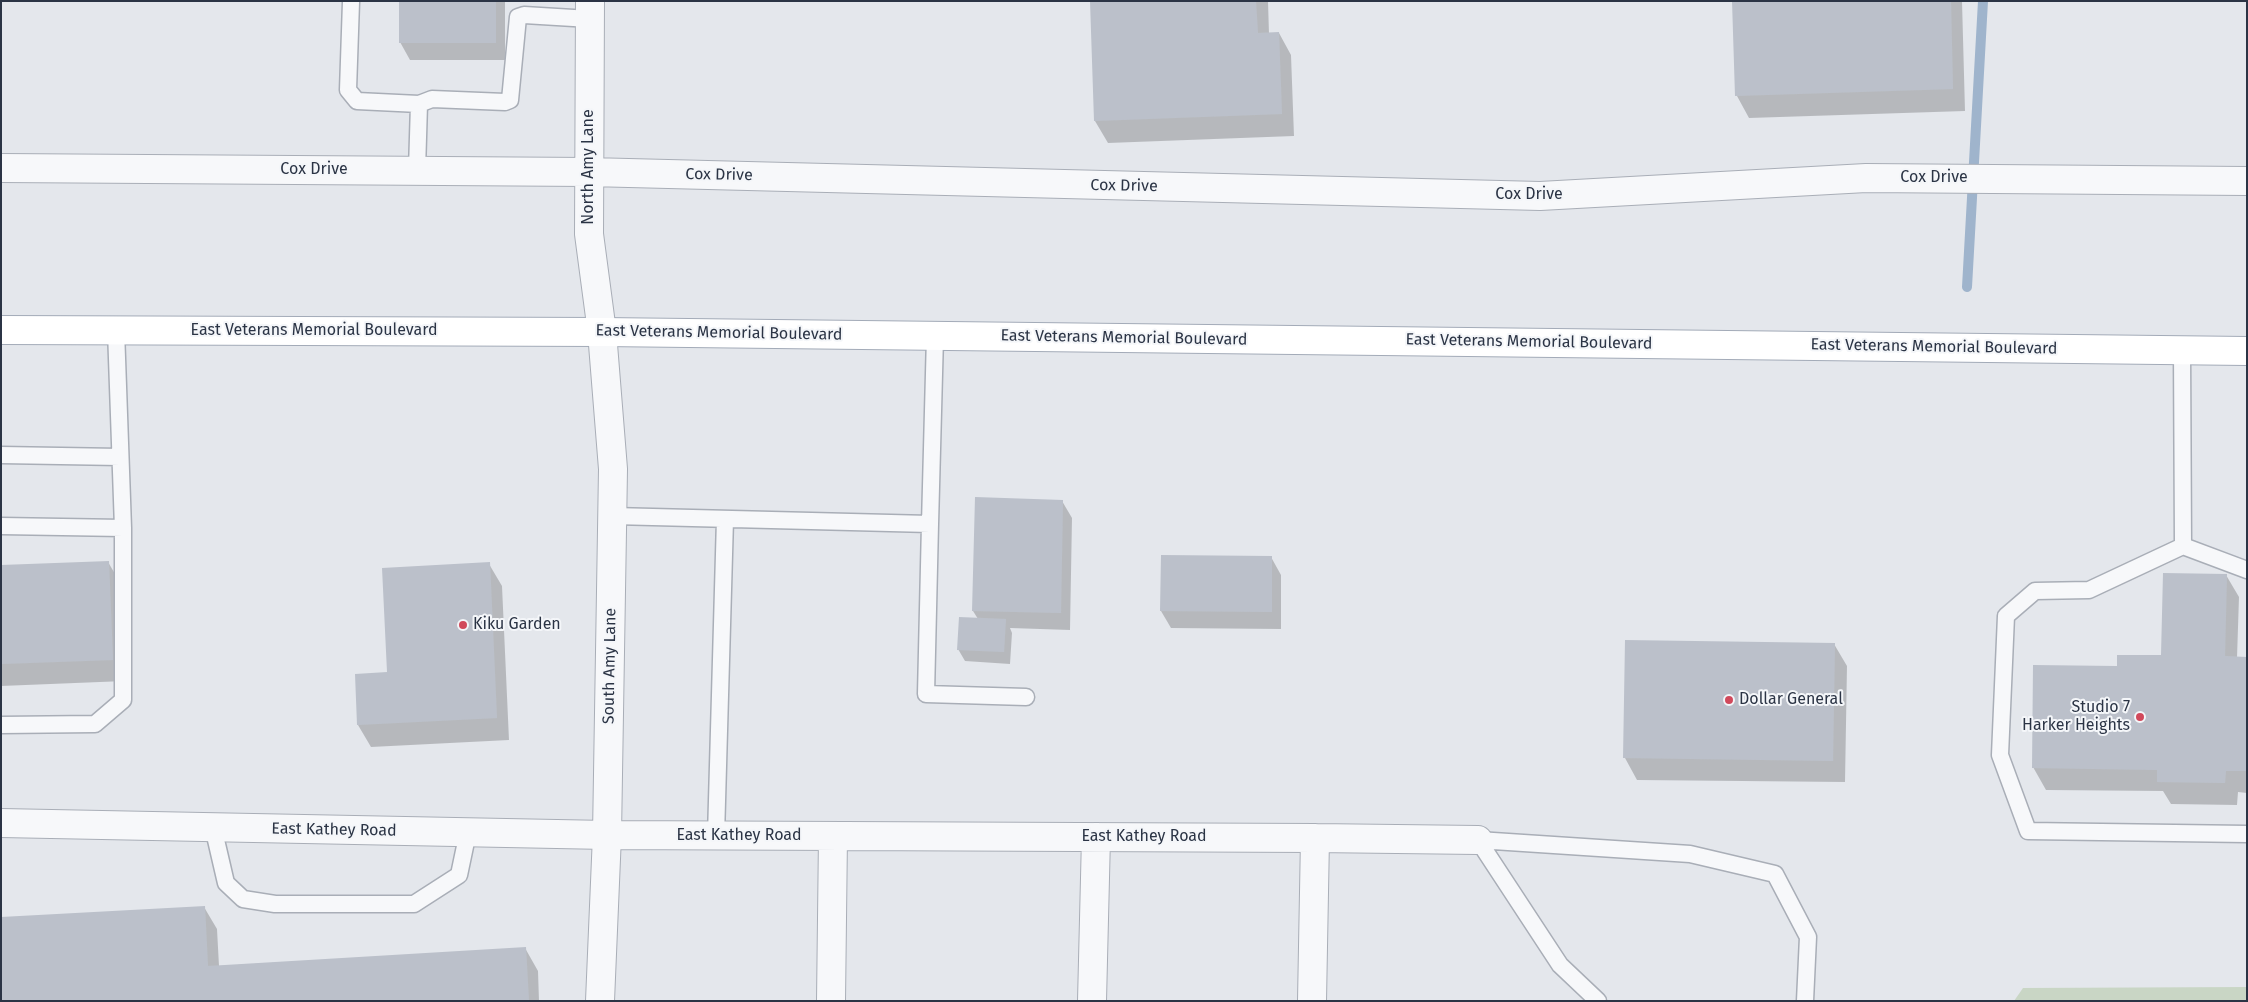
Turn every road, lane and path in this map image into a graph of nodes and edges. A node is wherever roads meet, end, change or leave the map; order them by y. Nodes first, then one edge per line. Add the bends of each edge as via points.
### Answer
1 (351, 2) edge
2 (590, 10) edge
3 (419, 104) junction
4 (1, 168) edge
5 (417, 170) junction
6 (589, 172) junction
7 (2247, 181) edge
8 (1, 330) edge
9 (116, 330) junction
10 (602, 332) junction
11 (935, 336) junction
12 (2182, 350) junction
13 (2247, 351) edge
14 (1, 454) edge
15 (120, 457) junction
16 (613, 516) junction
17 (725, 519) junction
18 (930, 524) junction
19 (1, 526) edge
20 (123, 528) junction
21 (2183, 546) junction
22 (2247, 570) edge
23 (1026, 697) dead end
24 (1, 725) edge
25 (1, 823) edge
26 (213, 827) junction
27 (468, 832) junction
28 (2247, 834) edge
29 (607, 835) junction
30 (716, 836) junction
31 (833, 836) junction
32 (1096, 837) junction
33 (1315, 838) junction
34 (1478, 840) junction
35 (600, 1001) edge
36 (831, 1001) edge
37 (1092, 1001) edge
38 (1312, 1001) edge
39 (1598, 1001) edge
40 (1805, 1001) edge

1 - 3 lane via 348,90 357,101
2 - 3 lane via 518,17 510,100 432,100
2 - 6 street, North Amy Lane
3 - 5 lane
4 - 5 street, Cox Drive
5 - 6 street, Cox Drive
6 - 7 street, Cox Drive via 1540,196 1866,178
6 - 10 street, North Amy Lane via 589,234
8 - 9 main road, East Veterans Memorial Boulevard
9 - 10 main road, East Veterans Memorial Boulevard
9 - 15 lane
10 - 11 main road, East Veterans Memorial Boulevard
10 - 16 street, South Amy Lane via 613,469
11 - 12 main road, East Veterans Memorial Boulevard
11 - 18 lane
12 - 13 main road, East Veterans Memorial Boulevard
12 - 21 lane
14 - 15 lane
15 - 20 lane
16 - 17 lane
16 - 29 street, South Amy Lane
17 - 18 lane
17 - 30 lane
18 - 23 lane via 926,694
19 - 20 lane
20 - 24 lane via 124,700 95,724
21 - 22 lane
21 - 28 lane via 2088,590 2036,591 2006,616 2000,755 2028,831
25 - 26 street, East Kathey Road
26 - 27 street, East Kathey Road
26 - 27 lane via 226,883 243,899 276,904 414,904 459,875
27 - 29 street, East Kathey Road
29 - 30 street, East Kathey Road
29 - 35 street, South Amy Lane
30 - 31 street, East Kathey Road
31 - 32 street, East Kathey Road
31 - 36 street
32 - 33 street, East Kathey Road
32 - 37 street
33 - 34 street, East Kathey Road
33 - 38 street
34 - 39 lane via 1560,965
34 - 40 lane via 1690,854 1776,874 1808,937

